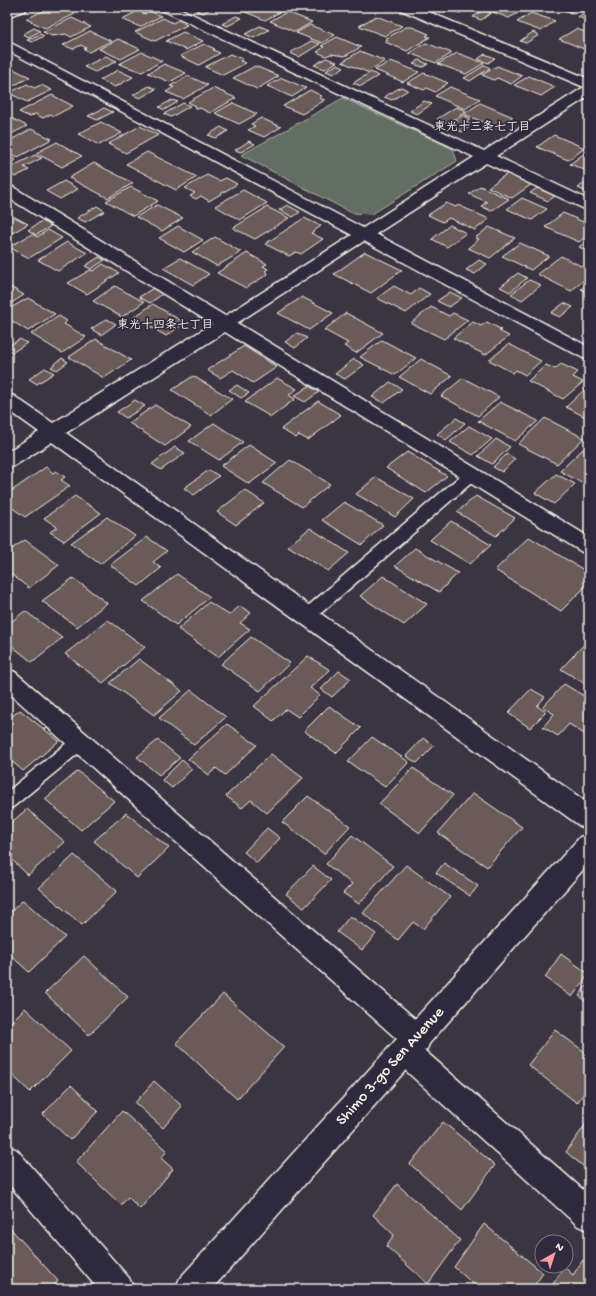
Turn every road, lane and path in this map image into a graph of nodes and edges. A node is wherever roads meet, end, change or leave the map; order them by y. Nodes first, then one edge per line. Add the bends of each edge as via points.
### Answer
1 (21, 7) edge
2 (167, 7) edge
3 (406, 7) edge
4 (7, 13) edge
5 (7, 45) edge
6 (589, 84) edge
7 (589, 90) edge
8 (484, 157) junction
9 (7, 190) edge
10 (589, 206) edge
11 (365, 235) junction
12 (226, 324) junction
13 (589, 354) edge
14 (7, 400) edge
15 (52, 433) junction
16 (7, 461) edge
17 (471, 474) junction
18 (589, 547) edge
19 (307, 616) junction
20 (7, 678) edge
21 (80, 742) junction
22 (7, 802) edge
23 (589, 818) edge
24 (589, 845) edge
25 (411, 1045) junction
26 (7, 1160) edge
27 (589, 1215) edge
28 (118, 1289) edge
29 (191, 1289) edge

1 - 4 street
2 - 8 street
3 - 6 street
5 - 11 street
7 - 8 street
8 - 10 street
8 - 11 street
9 - 12 street
11 - 12 street
11 - 13 street
12 - 15 street
12 - 17 street
14 - 15 street
15 - 16 street
15 - 19 street
17 - 18 street
17 - 19 lane
19 - 23 street
20 - 21 street
21 - 22 lane
21 - 25 street
24 - 25 street, Shimo 3-go Sen Avenue
25 - 27 street
25 - 29 street, Shimo 3-go Sen Avenue
26 - 28 street

